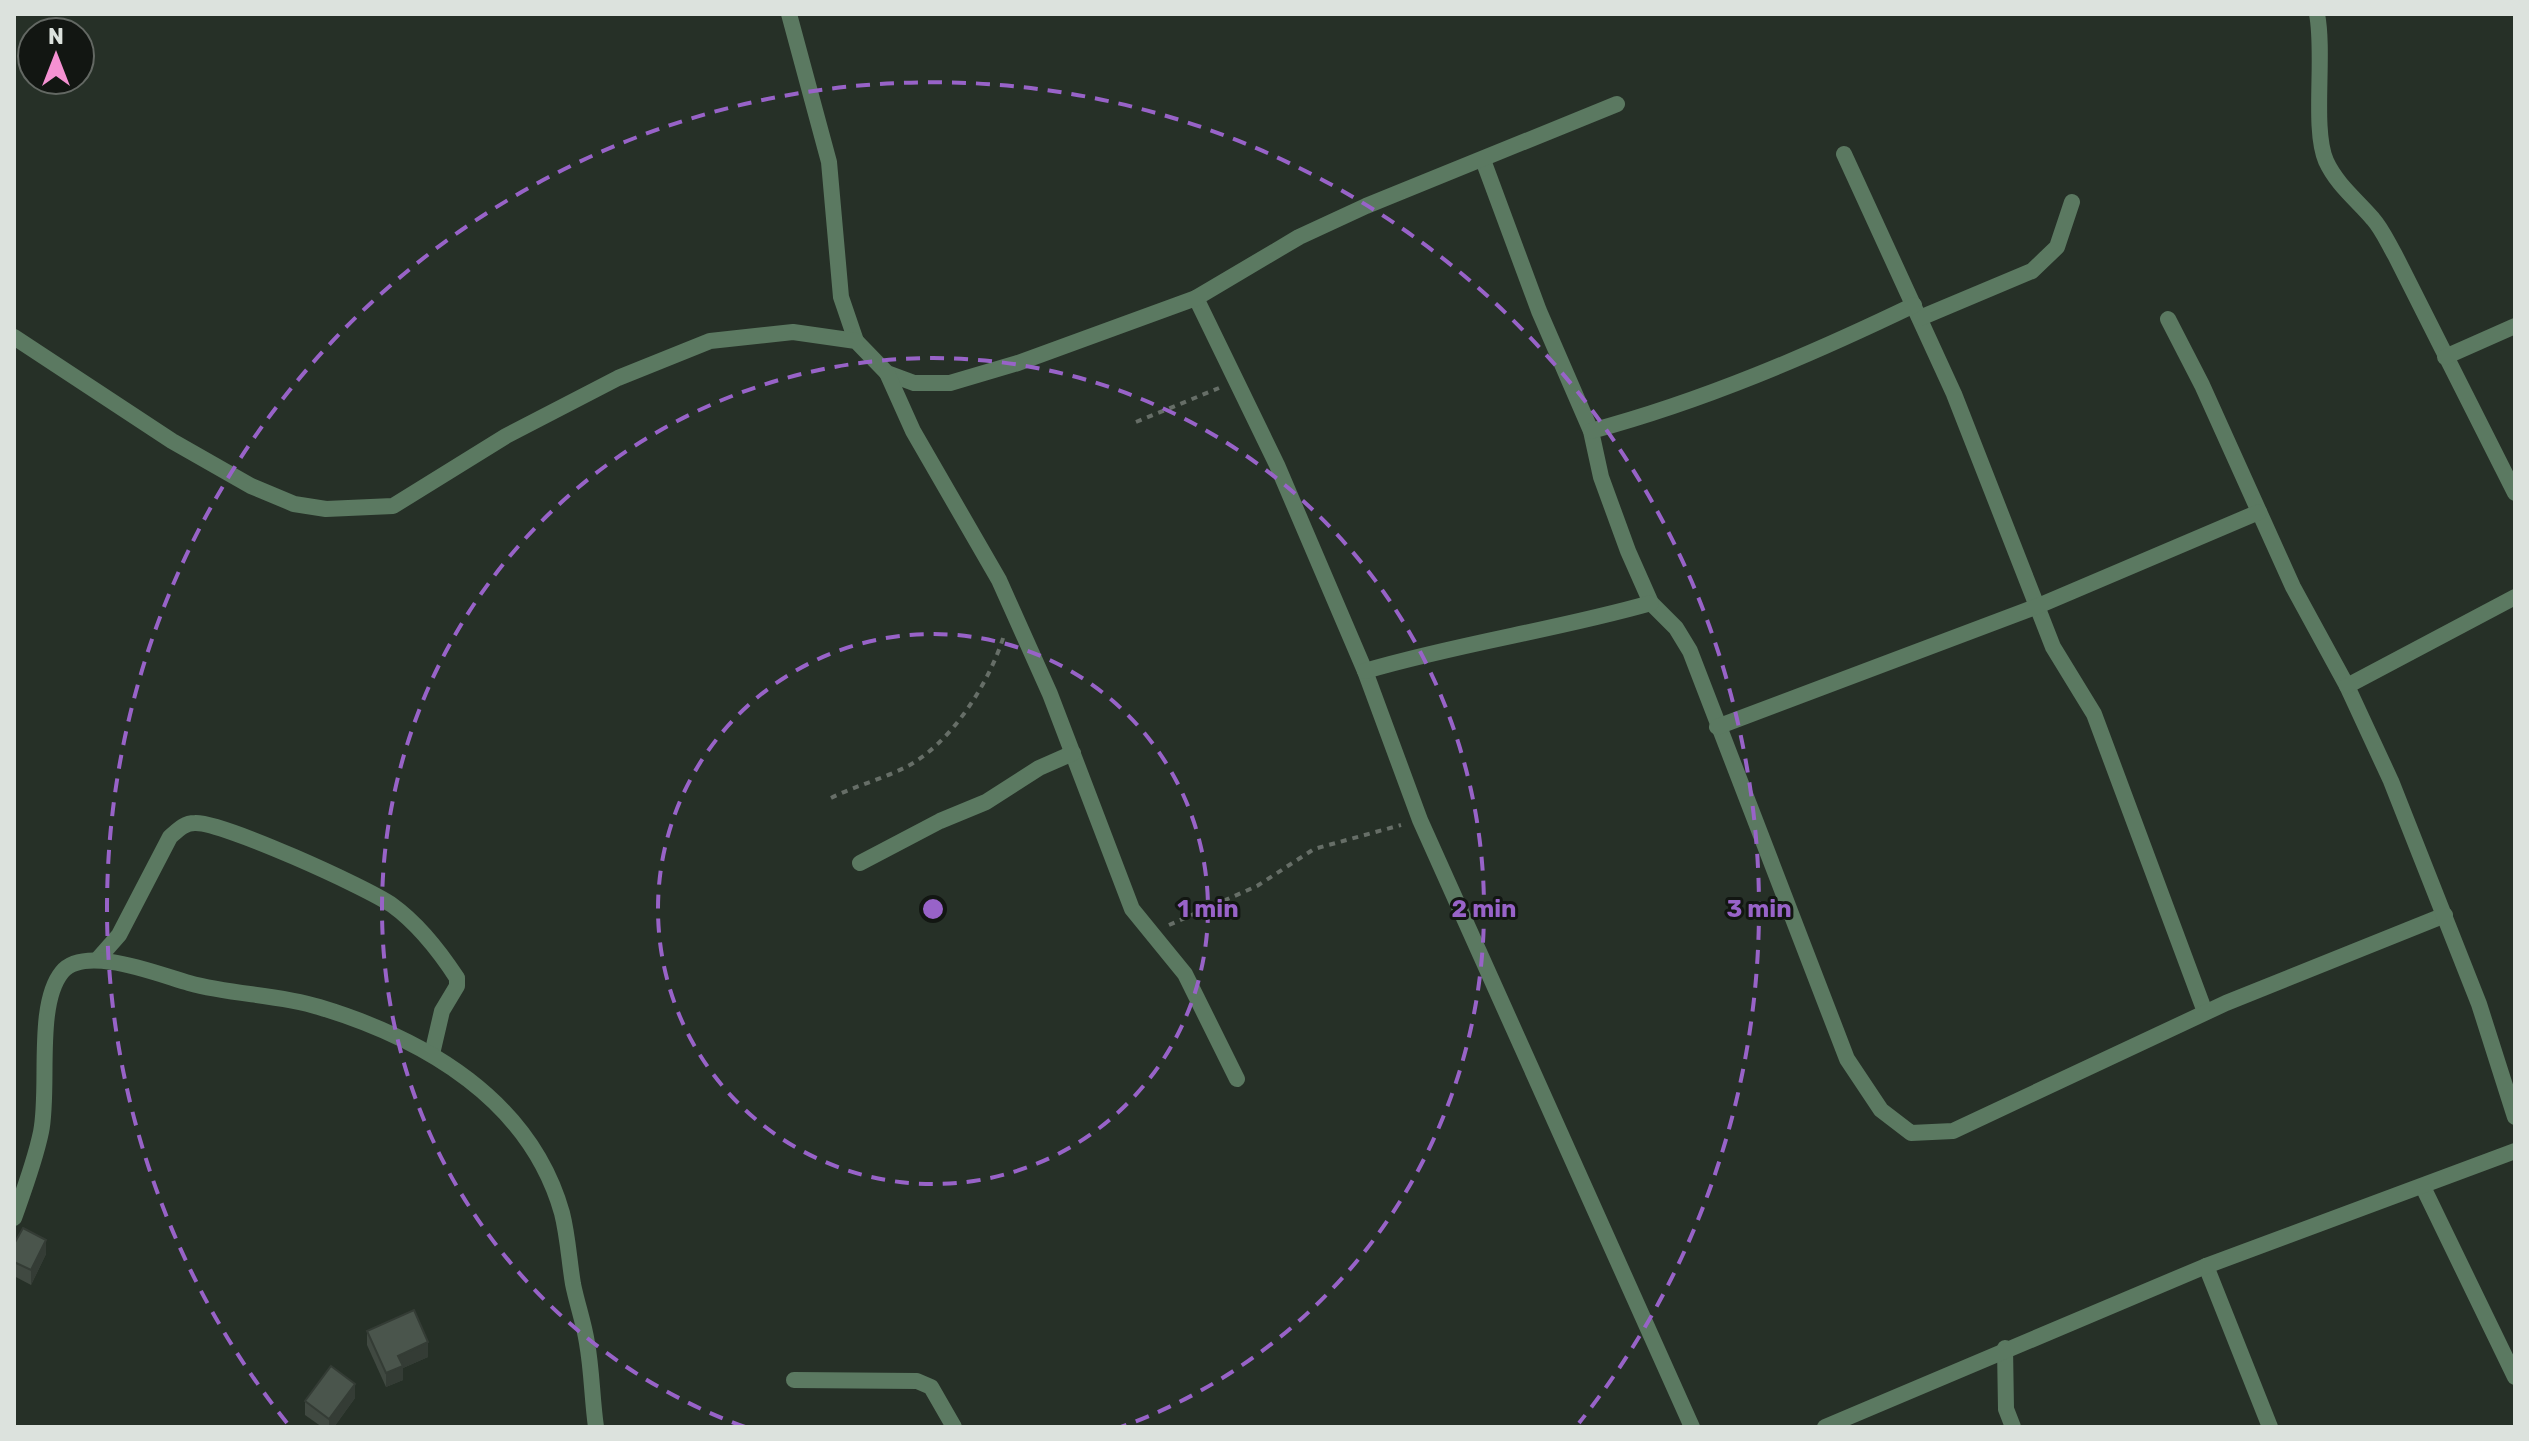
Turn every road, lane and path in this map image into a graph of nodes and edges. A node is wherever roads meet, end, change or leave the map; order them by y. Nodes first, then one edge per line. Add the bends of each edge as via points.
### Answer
1 (789, 14) edge
2 (2317, 14) edge
3 (1617, 104) dead end
4 (1844, 154) dead end
5 (1483, 160) junction
6 (2072, 202) dead end
7 (1196, 298) junction
8 (1917, 311) junction
9 (2168, 319) dead end
10 (2515, 326) edge
11 (14, 337) edge
12 (856, 341) junction
13 (2445, 357) junction
14 (887, 373) junction
15 (1236, 381) junction
16 (1136, 422) dead end
17 (1591, 431) junction
18 (2515, 493) edge
19 (2259, 512) junction
20 (2515, 597) edge
21 (1651, 603) junction
22 (2038, 606) junction
23 (1012, 609) junction
24 (1365, 671) junction
25 (2347, 686) junction
26 (1717, 727) junction
27 (1073, 753) junction
28 (831, 798) dead end
29 (1420, 820) junction
30 (860, 863) dead end
31 (2445, 915) junction
32 (1148, 933) junction
33 (97, 960) junction
34 (2205, 1012) junction
35 (432, 1054) junction
36 (1237, 1079) dead end
37 (2515, 1117) edge
38 (2515, 1151) edge
39 (2423, 1187) junction
40 (14, 1218) edge
41 (2206, 1266) junction
42 (2005, 1348) junction
43 (2515, 1377) edge
44 (794, 1380) dead end
45 (596, 1427) edge
46 (954, 1427) edge
47 (1692, 1427) edge
48 (1825, 1427) edge
49 (2013, 1427) edge
50 (2270, 1427) edge

1 - 12 street via 829,162 841,297
2 - 13 street via 2325,159 2338,183 2376,221
3 - 5 street
4 - 8 street
5 - 7 street via 1299,237
5 - 17 street
6 - 8 street via 2057,247 2032,271
7 - 14 street via 950,383 914,383
7 - 15 street
8 - 17 street via 1816,353
8 - 22 street
9 - 19 street
10 - 13 street
11 - 12 street via 251,486 294,504 326,509 393,506 506,436 618,378 710,341 793,332
12 - 14 street
13 - 18 street
14 - 23 street via 913,431
15 - 16 path
15 - 24 street
17 - 21 street via 1601,477
19 - 22 street
19 - 25 street
20 - 25 street
21 - 24 street
21 - 26 street via 1690,651
22 - 26 street
22 - 34 street via 2053,647 2094,714
23 - 27 street
23 - 28 path via 999,651 970,708 923,756
24 - 29 street
25 - 31 street
26 - 34 street via 1847,1059 1881,1110 1911,1133 1953,1131
27 - 30 street
27 - 32 street via 1132,909
29 - 32 path via 1314,849 1257,886
29 - 47 street
31 - 34 street
31 - 37 street
32 - 36 street via 1185,974
33 - 35 street via 213,990 315,1006
33 - 35 street via 119,935 170,837 194,823 223,826 364,889 418,930 457,978
33 - 40 street via 63,970 49,1000 45,1108
35 - 45 street via 482,1087 511,1119 551,1183 570,1245
38 - 39 street
39 - 41 street
39 - 43 street
41 - 42 street
41 - 50 street
42 - 48 street
42 - 49 street via 2006,1409
44 - 46 street via 917,1381 931,1387

